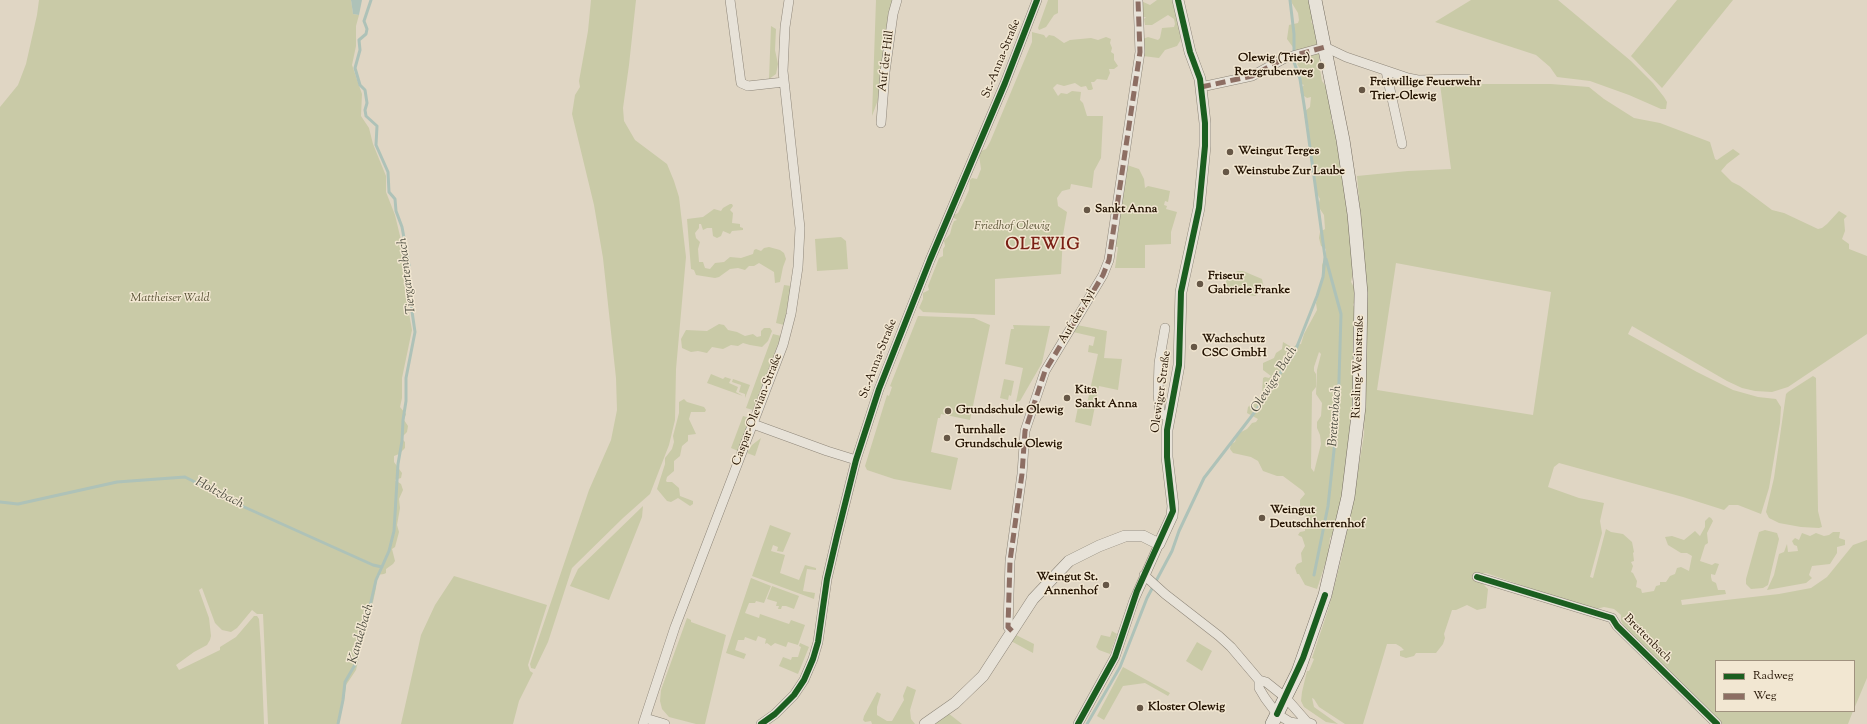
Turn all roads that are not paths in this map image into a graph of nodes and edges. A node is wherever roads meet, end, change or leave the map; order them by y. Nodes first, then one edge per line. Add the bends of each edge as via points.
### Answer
1 (730, 0) edge
2 (789, 0) edge
3 (897, 0) edge
4 (1037, 0) edge
5 (1138, 0) edge
6 (1178, 0) edge
7 (1315, 0) edge
8 (1325, 47) junction
9 (1386, 71) junction
10 (1469, 79) dead end
11 (784, 82) junction
12 (1201, 87) junction
13 (881, 123) dead end
14 (1402, 144) dead end
15 (1165, 328) dead end
16 (1170, 417) junction
17 (753, 424) junction
18 (856, 460) junction
19 (1159, 544) junction
20 (1477, 577) dead end
21 (1148, 578) junction
22 (1012, 630) junction
23 (1259, 680) junction
24 (1286, 698) junction
25 (1275, 719) edge
26 (644, 721) edge
27 (1310, 723) edge
28 (665, 724) edge
29 (761, 724) edge
30 (926, 724) edge
31 (1078, 724) edge
32 (1717, 724) edge

1 - 11 street via 741,83 748,86
2 - 11 street, Caspar-Olevian-Straße via 783,48
3 - 13 street, Auf der Hill via 885,72
4 - 18 street, St.-Anna-Straße via 896,344
5 - 22 street, Auf der Ayl via 1140,52 1109,260 1103,275 1045,371 1025,431 1022,474 1010,556 1008,627
6 - 12 street, Olewiger Straße
7 - 8 main road, Riesling-Weinstraße
8 - 9 street
8 - 12 street via 1285,58 1252,76
8 - 24 main road, Riesling-Weinstraße via 1354,221 1361,293 1359,407 1348,497 1325,594
9 - 10 street via 1418,80
9 - 14 street
11 - 17 street, Caspar-Olevian-Straße via 799,208 798,267 788,329
12 - 16 street, Olewiger Straße via 1205,123 1202,190 1181,292 1178,365
15 - 16 street, Olewiger Straße via 1159,363 1158,394 1160,412
16 - 19 street, Olewiger Straße via 1166,452 1173,511
17 - 18 street
17 - 26 street, Caspar-Olevian-Straße via 675,627
18 - 29 street, St.-Anna-Straße via 827,579 813,659 794,695
19 - 21 street, Olewiger Straße
19 - 22 street via 1146,537 1129,535 1077,556 1039,590
20 - 32 street, Brettenbach via 1612,618 1617,626
21 - 23 street via 1223,639
21 - 31 street, Olewiger Straße via 1130,611 1115,657
22 - 30 street via 979,680 955,703
23 - 24 street via 1266,682
23 - 25 street via 1259,688
24 - 25 main road, Riesling-Weinstraße
24 - 27 street
25 - 27 street via 1298,724
26 - 28 street

